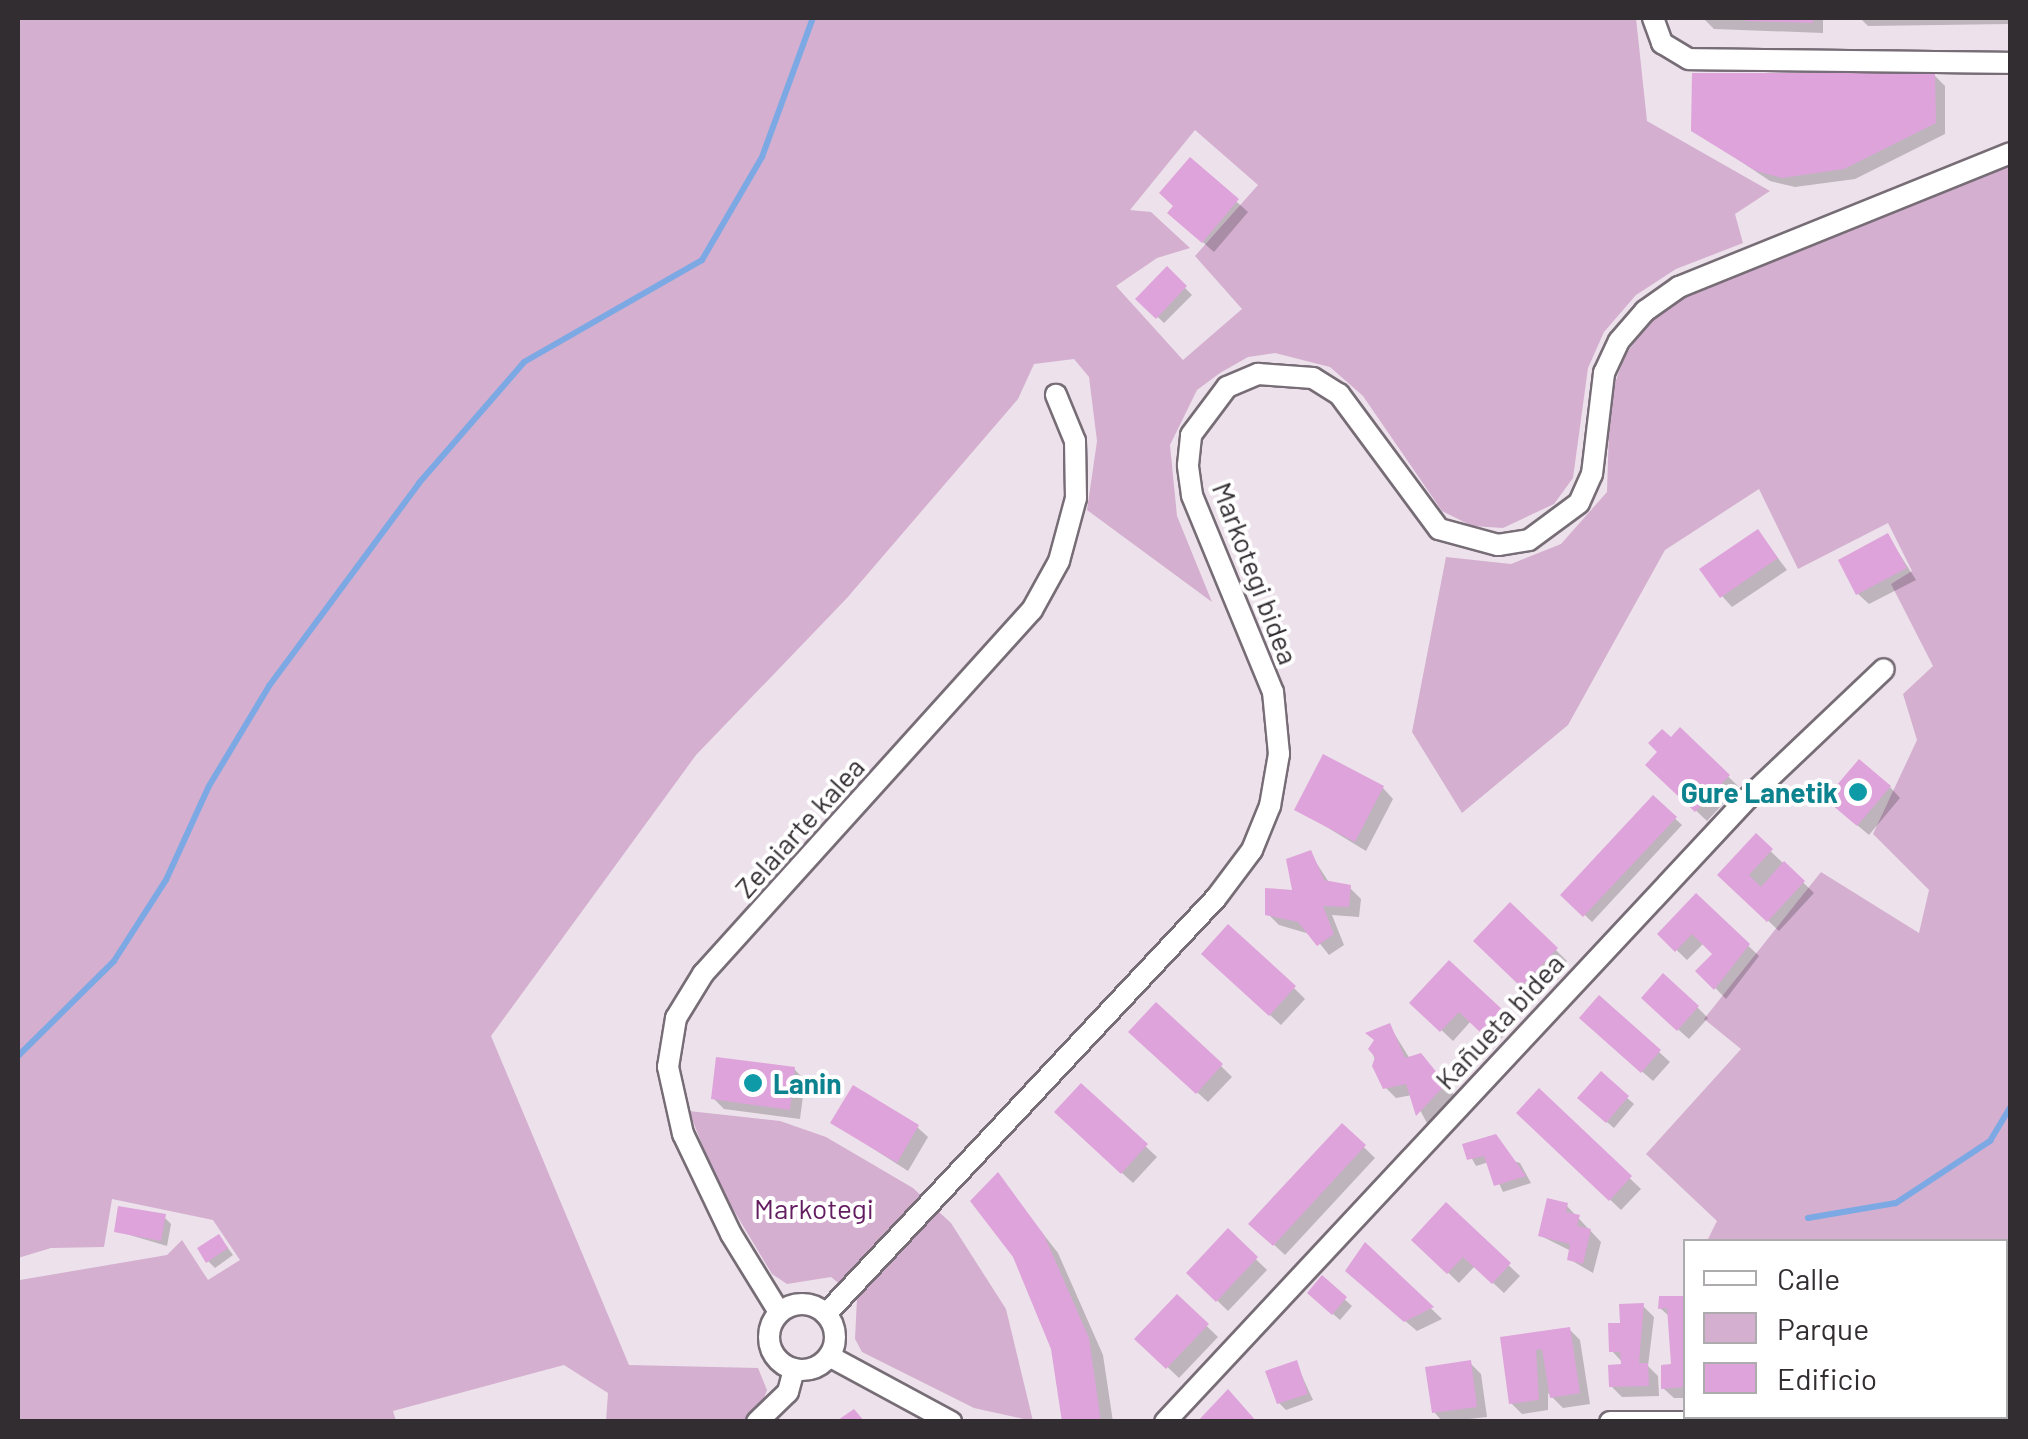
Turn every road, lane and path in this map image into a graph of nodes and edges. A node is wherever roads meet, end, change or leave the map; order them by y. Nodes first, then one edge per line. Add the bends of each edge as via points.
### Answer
1 (1653, 18) edge
2 (2010, 63) edge
3 (2010, 153) edge
4 (1056, 394) dead end
5 (1884, 668) dead end
6 (780, 1312) junction
7 (826, 1314) junction
8 (829, 1356) junction
9 (794, 1368) junction
10 (756, 1422) edge
11 (951, 1422) edge
12 (1165, 1422) edge
13 (1610, 1422) edge
14 (1710, 1422) edge

1 - 2 street via 1662,44 1689,59
3 - 7 street, Markotegi bidea via 1679,287 1645,312 1619,341 1604,373 1592,474 1579,503 1529,540 1498,545 1438,529 1338,394 1313,378 1258,374 1227,387 1192,435 1188,465 1192,494 1272,692 1279,754 1270,806 1252,850 1216,898
4 - 6 street, Zelaiarte kalea via 1074,441 1076,498 1059,561 1032,610 703,974 676,1018 668,1067 683,1134 731,1234
5 - 12 street, Kañueta bidea via 1748,798
6 - 7 street via 808,1304
6 - 9 street via 770,1330 772,1350
7 - 8 street via 835,1335
8 - 9 street via 814,1368
8 - 11 street
9 - 10 street via 788,1392
13 - 14 street

